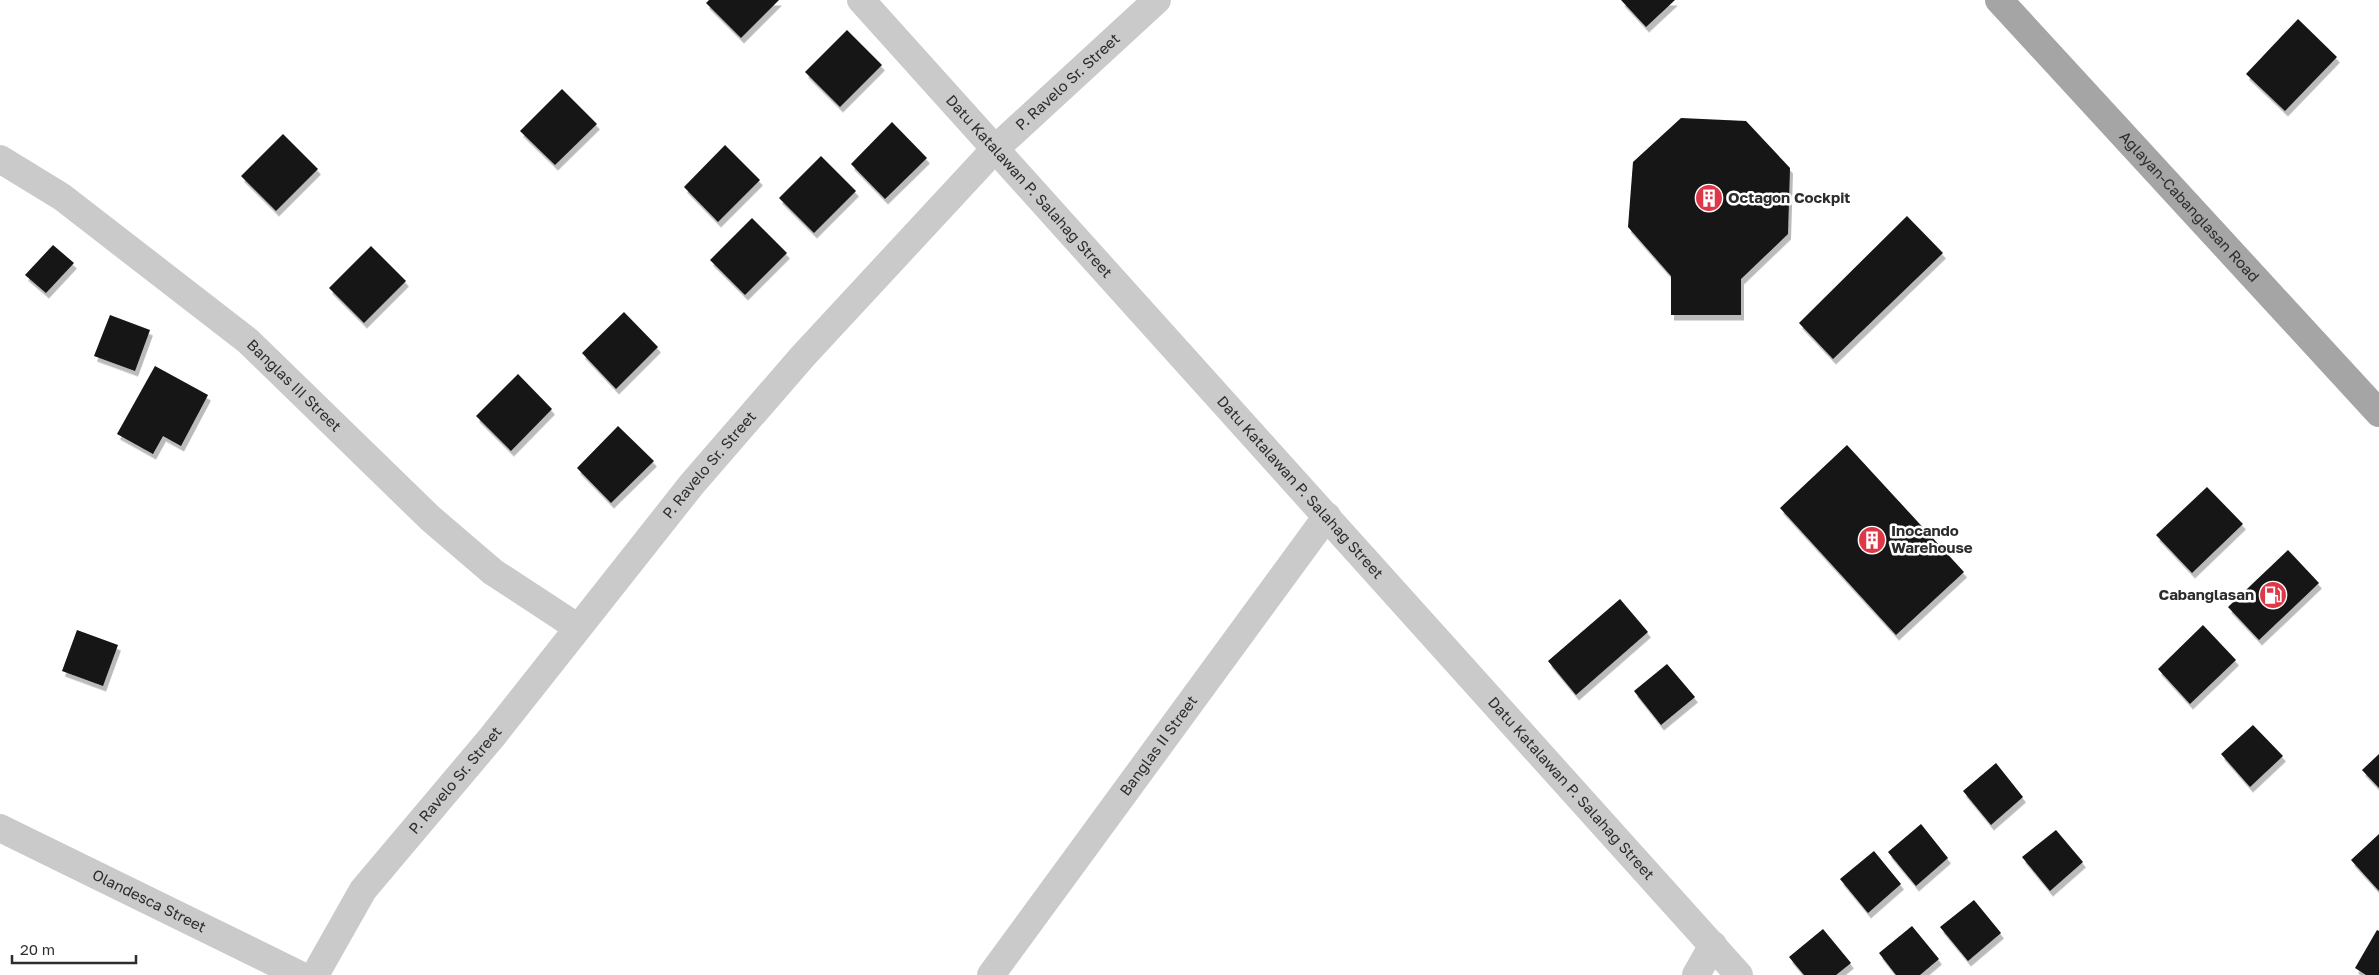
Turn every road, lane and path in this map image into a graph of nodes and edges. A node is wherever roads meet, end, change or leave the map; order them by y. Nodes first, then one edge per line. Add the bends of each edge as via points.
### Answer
1 (861, 0) edge
2 (1157, 0) edge
3 (1999, 0) edge
4 (995, 149) junction
5 (0, 159) edge
6 (2379, 413) edge
7 (1327, 516) junction
8 (577, 626) junction
9 (0, 828) edge
10 (1713, 946) junction
11 (300, 975) edge
12 (315, 975) edge
13 (991, 975) edge
14 (1696, 975) edge
15 (1739, 975) edge

1 - 4 street, Datu Katalawan P. Salahag Street
2 - 4 street, P. Ravelo Sr. Street
3 - 6 main road, Aglayan-Cabanglasan Road
4 - 7 street, Datu Katalawan P. Salahag Street
4 - 8 street, P. Ravelo Sr. Street via 803,356 692,484
5 - 8 street, Banglas III Street via 62,197 248,341 430,518 493,572
7 - 10 street, Datu Katalawan P. Salahag Street
7 - 13 street, Banglas II Street
8 - 12 street, P. Ravelo Sr. Street via 492,736 363,890
9 - 11 street, Olandesca Street
10 - 14 street
10 - 15 street, Datu Katalawan P. Salahag Street

